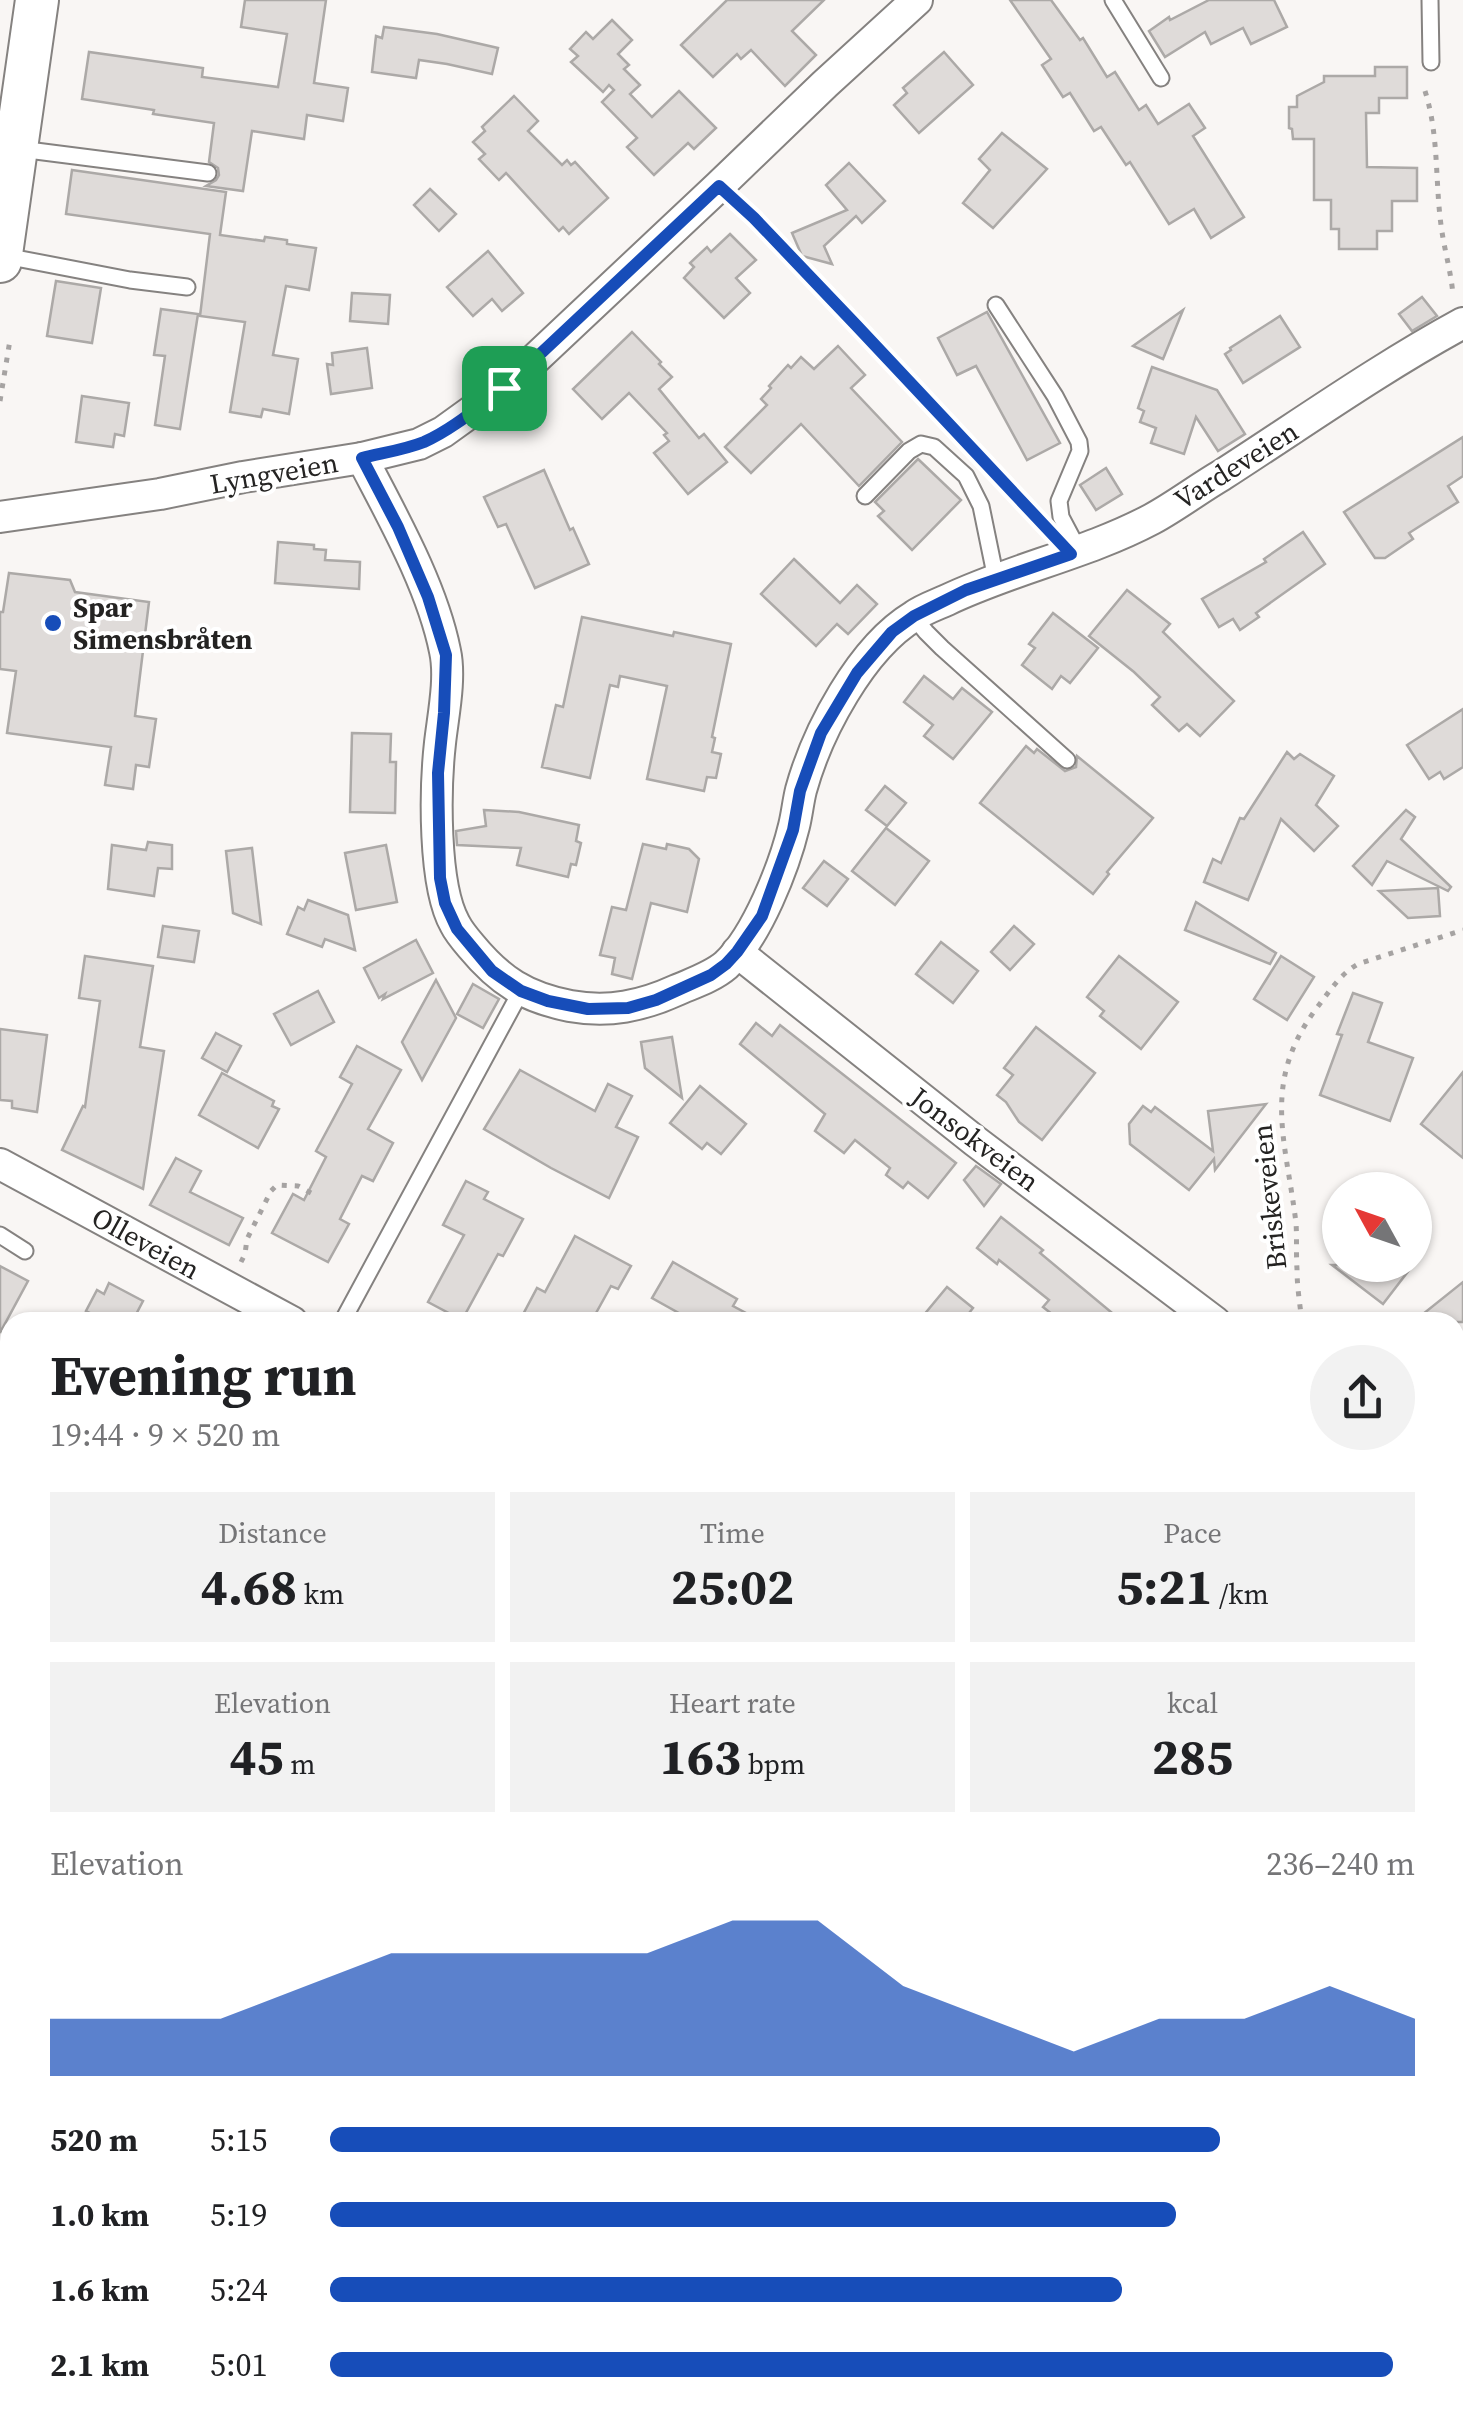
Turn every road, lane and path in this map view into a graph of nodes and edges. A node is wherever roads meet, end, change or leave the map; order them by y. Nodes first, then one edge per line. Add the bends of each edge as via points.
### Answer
1 (37, 0) edge
2 (917, 0) edge
3 (1113, 0) edge
4 (1430, 0) edge
5 (1431, 62) dead end
6 (1160, 78) dead end
7 (1425, 91) dead end
8 (16, 148) junction
9 (208, 174) dead end
10 (719, 186) junction
11 (4, 203) edge
12 (0, 258) edge
13 (187, 287) dead end
14 (996, 305) dead end
15 (1458, 311) edge
16 (10, 340) dead end
17 (0, 400) edge
18 (362, 458) junction
19 (864, 496) dead end
20 (0, 516) edge
21 (1075, 552) junction
22 (996, 579) junction
23 (914, 616) junction
24 (1068, 760) dead end
25 (1463, 930) edge
26 (737, 952) junction
27 (521, 991) junction
28 (0, 1164) edge
29 (314, 1194) dead end
30 (0, 1235) edge
31 (25, 1251) dead end
32 (241, 1262) dead end
33 (274, 1312) edge
34 (347, 1312) edge
35 (1202, 1312) edge
36 (1301, 1312) edge

1 - 8 street
2 - 10 street, Lyngveien
3 - 6 lane
4 - 5 lane
7 - 15 path
8 - 9 lane
8 - 11 street
10 - 18 street, Lyngveien via 488,400 419,444
10 - 21 path
11 - 12 street
12 - 13 lane
14 - 21 lane via 1079,442 1059,501
15 - 21 street, Vardeveien via 1411,354 1155,517
16 - 17 path
18 - 20 street, Lyngveien
18 - 27 street, Vardeveien via 398,527 446,655 438,773 445,903 492,971
19 - 22 lane via 909,451 921,444 934,447 966,476 982,506
21 - 22 street, Vardeveien
22 - 23 street, Vardeveien
23 - 24 lane
23 - 26 street, Vardeveien via 857,673 821,733 762,916
25 - 36 path, Briskeveien via 1348,970 1289,1056 1281,1132
26 - 27 street, Vardeveien via 711,975 628,1008 588,1009
26 - 35 street, Jonsokveien
27 - 34 lane
28 - 33 street, Olleveien
29 - 32 path via 277,1185
30 - 31 lane

